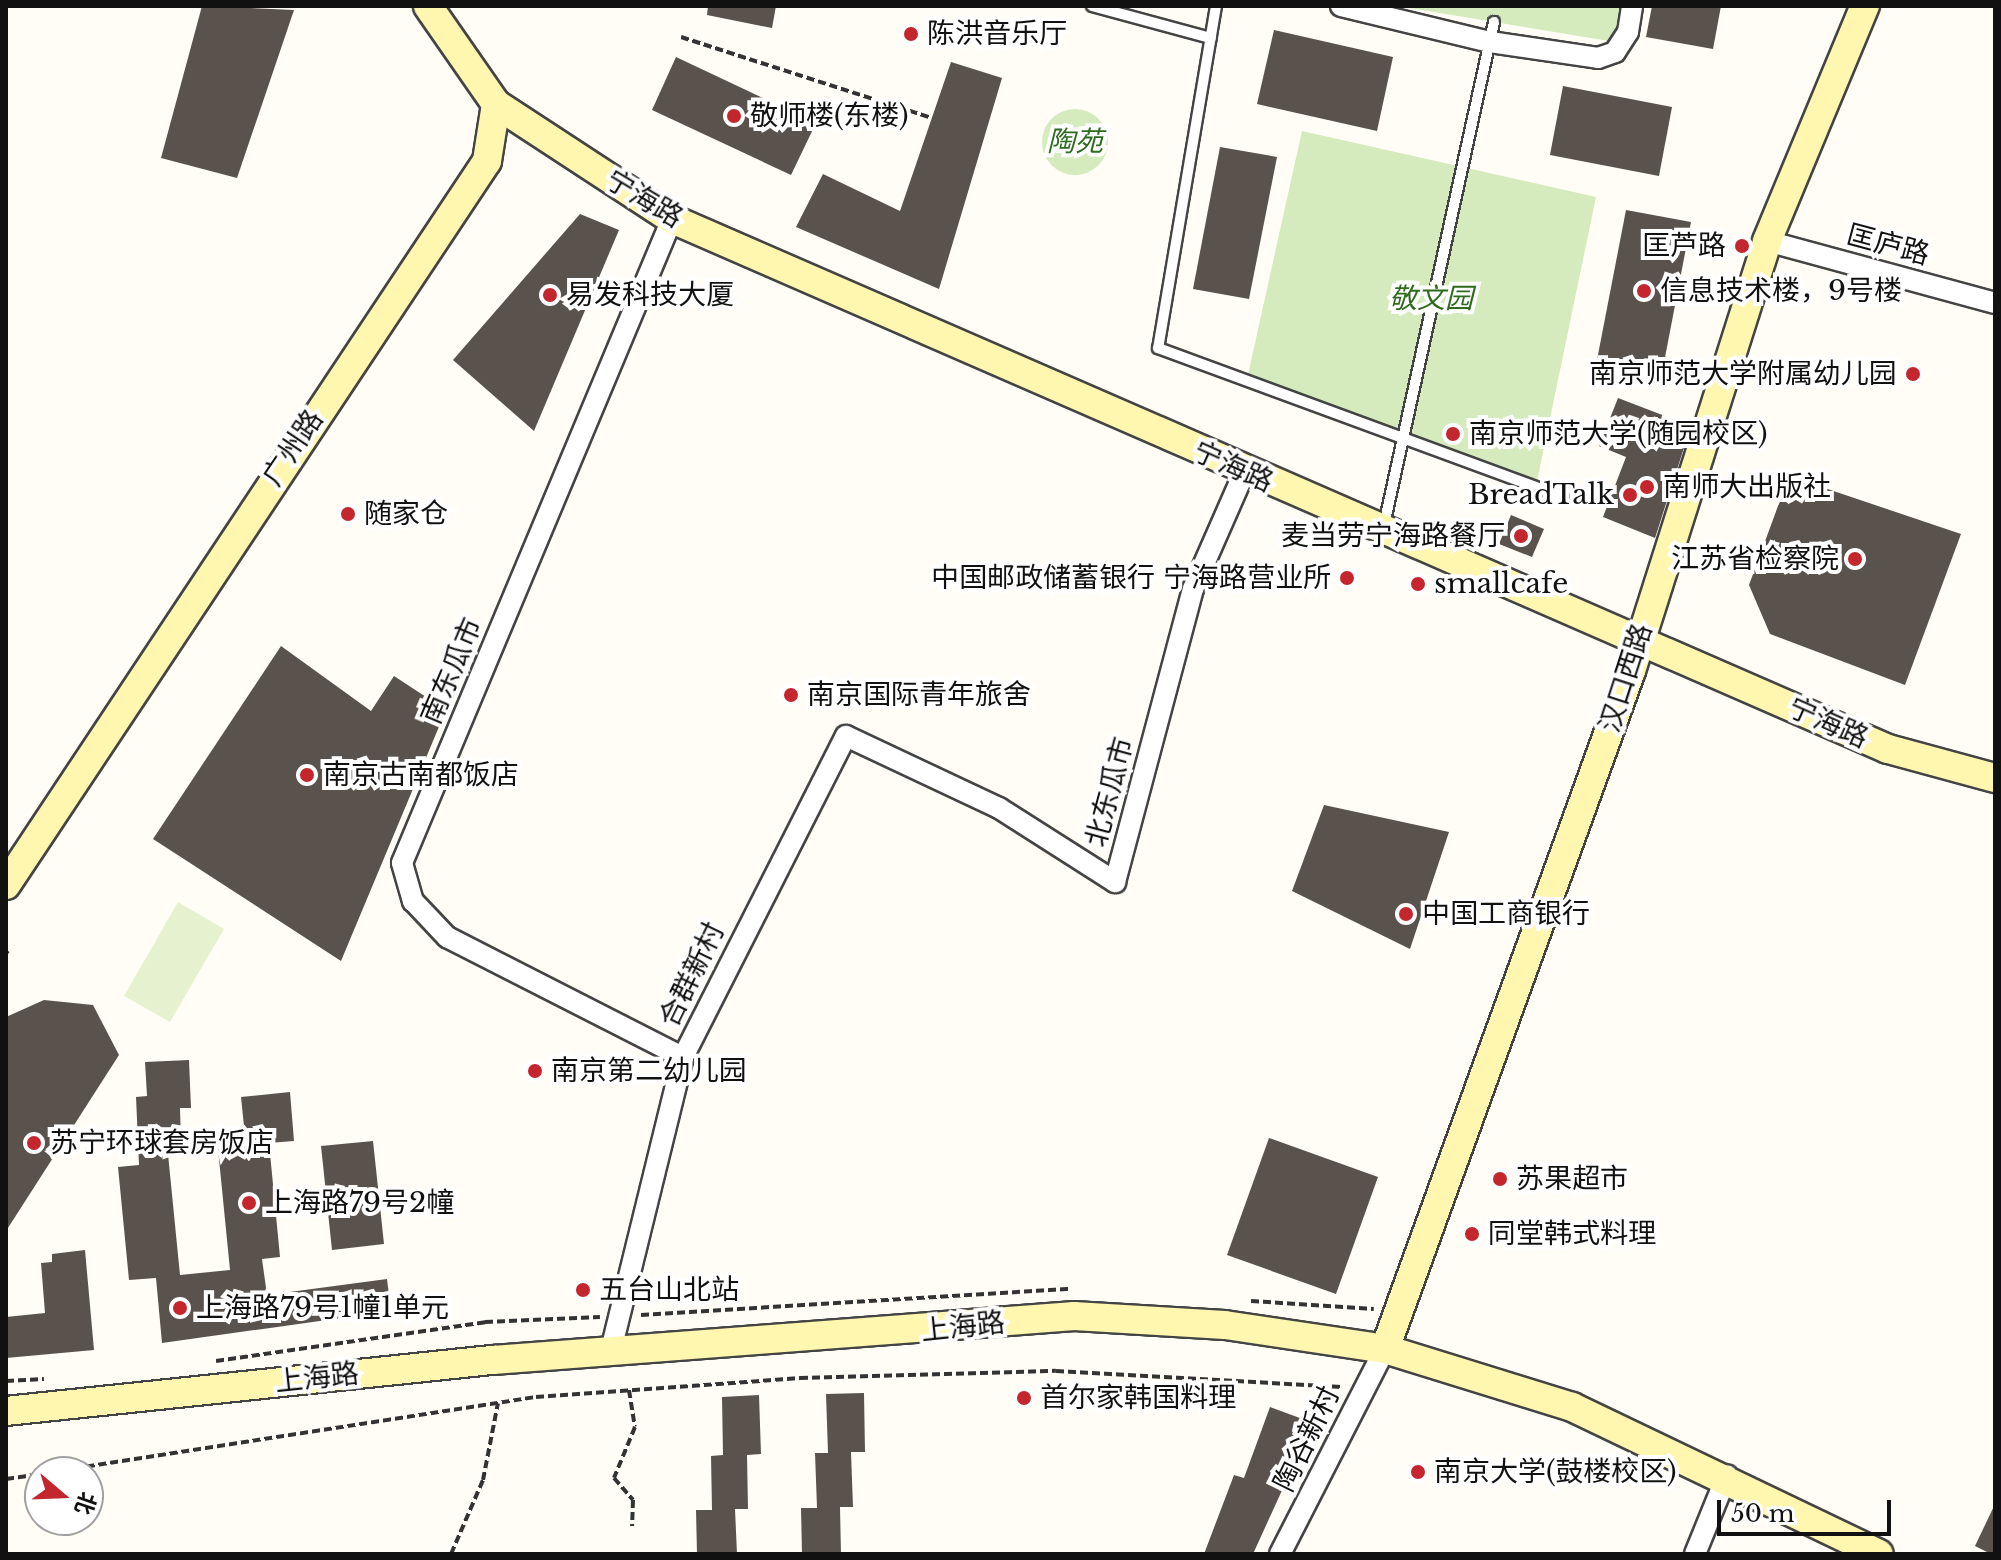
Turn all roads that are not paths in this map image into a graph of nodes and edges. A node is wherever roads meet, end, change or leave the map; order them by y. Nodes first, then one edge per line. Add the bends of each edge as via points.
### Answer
1 (428, 6) edge
2 (1092, 6) edge
3 (1216, 6) edge
4 (1341, 6) edge
5 (1632, 6) edge
6 (1865, 6) edge
7 (1492, 32) junction
8 (1211, 38) junction
9 (496, 104) junction
10 (672, 219) junction
11 (1767, 241) junction
12 (1995, 303) edge
13 (1401, 442) junction
14 (1244, 473) junction
15 (1562, 497) dead end
16 (1383, 531) junction
17 (1639, 638) junction
18 (846, 736) joint
19 (1995, 778) edge
20 (6, 885) edge
21 (683, 1057) junction
22 (1385, 1349) junction
23 (611, 1350) junction
24 (6, 1411) edge
25 (1727, 1475) junction
26 (1280, 1554) edge
27 (1695, 1554) edge
28 (1879, 1554) edge

1 - 9 street
2 - 8 lane
3 - 8 lane
4 - 7 street
5 - 7 street via 1628,32 1615,52 1598,58
6 - 11 street, 汉口西路
7 - 13 lane
8 - 13 lane via 1158,348
9 - 10 street, 宁海路
9 - 20 street, 广州路 via 487,161
10 - 14 street, 宁海路
10 - 21 street, 南东瓜市 via 402,863 413,901 447,937
11 - 12 street, 匡庐路
11 - 17 street, 汉口西路
13 - 15 lane
13 - 16 lane
14 - 16 street, 宁海路
14 - 18 street, 北东瓜市 via 1193,589 1115,882 999,808
16 - 17 street, 宁海路
17 - 19 street, 宁海路 via 1888,749
17 - 22 street, 汉口西路
18 - 21 street, 合群新村
21 - 23 street, 合群新村
22 - 23 street, 上海路 via 1225,1325 1074,1316
22 - 25 street, 上海路 via 1572,1407
22 - 26 street, 陶谷新村
23 - 24 street, 上海路
25 - 27 street
25 - 28 street, 上海路

